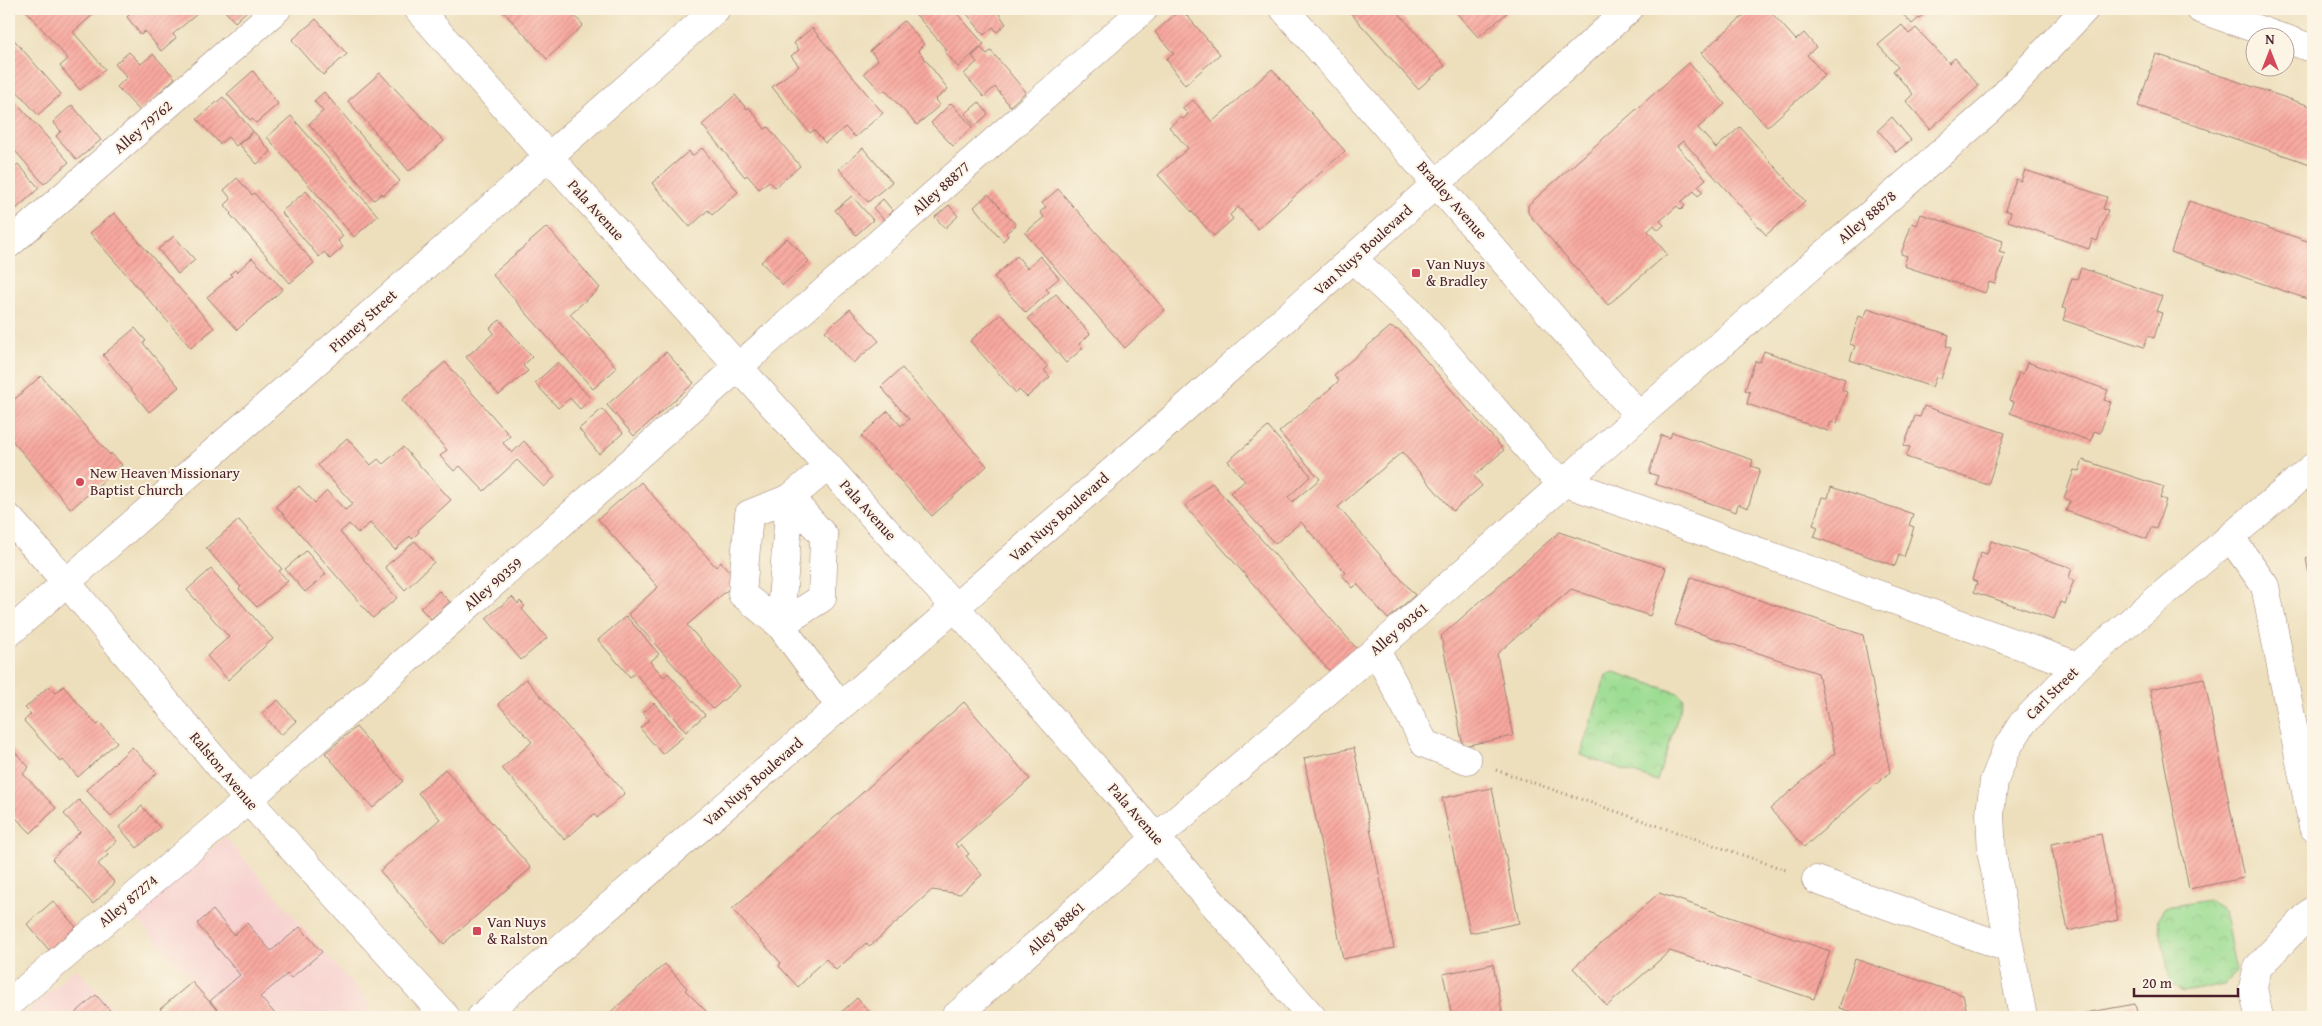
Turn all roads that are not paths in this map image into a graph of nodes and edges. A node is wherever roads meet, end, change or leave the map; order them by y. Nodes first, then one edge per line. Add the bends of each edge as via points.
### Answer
1 (278, 9) edge
2 (418, 9) edge
3 (716, 9) edge
4 (1144, 9) edge
5 (1284, 9) edge
6 (1629, 9) edge
7 (2085, 9) edge
8 (2200, 9) edge
9 (2254, 28) edge
10 (2294, 42) edge
11 (2313, 48) edge
12 (548, 156) junction
13 (1437, 184) junction
14 (9, 244) edge
15 (1353, 259) junction
16 (739, 368) junction
17 (1639, 416) junction
18 (828, 466) junction
19 (2313, 467) edge
20 (1564, 482) junction
21 (790, 498) junction
22 (9, 518) edge
23 (2231, 538) junction
24 (67, 583) junction
25 (955, 607) junction
26 (780, 625) junction
27 (9, 633) edge
28 (1376, 650) junction
29 (2078, 666) junction
30 (840, 706) junction
31 (1468, 760) road end
32 (248, 800) junction
33 (2313, 827) edge
34 (1156, 838) junction
35 (1816, 880) road end
36 (2313, 910) edge
37 (2008, 948) junction
38 (9, 1003) edge
39 (446, 1017) edge
40 (481, 1017) edge
41 (955, 1017) edge
42 (1312, 1017) edge
43 (2023, 1017) edge
44 (2259, 1017) edge

1 - 14 street, Alley 79762
2 - 12 street, Pala Avenue
3 - 12 street, Pinney Street
4 - 16 street, Alley 88877
5 - 13 street, Bradley Avenue
6 - 13 street, Van Nuys Boulevard
7 - 17 street, Alley 88878 via 1989,111
8 - 9 street
10 - 11 street
12 - 16 street, Pala Avenue
12 - 24 street, Pinney Street
13 - 15 street, Van Nuys Boulevard
13 - 17 street, Bradley Avenue
15 - 20 street via 1416,317 1544,467
15 - 25 street, Van Nuys Boulevard
16 - 18 street, Pala Avenue
16 - 32 street, Alley 90359
17 - 20 street, Alley 90361
18 - 21 street
18 - 25 street, Pala Avenue
19 - 23 street, Carl Street
20 - 28 street, Alley 90361
20 - 29 street
21 - 26 street
21 - 26 street via 824,536 822,598
21 - 26 street via 749,514 742,594
22 - 24 street, Ralston Avenue
23 - 29 street, Carl Street
23 - 33 street via 2265,586
24 - 27 street, Pinney Street
24 - 32 street, Ralston Avenue
25 - 30 street, Van Nuys Boulevard
25 - 34 street, Pala Avenue
26 - 30 street
28 - 31 street via 1425,744
28 - 34 street, Alley 90361
29 - 37 street, Carl Street via 2022,724 2007,748 1994,781 1990,813 1992,855
30 - 40 street, Van Nuys Boulevard
32 - 38 street, Alley 87274
32 - 39 street, Ralston Avenue
34 - 41 street, Alley 88861
34 - 42 street, Pala Avenue
35 - 37 street
36 - 44 street via 2258,967 2253,987
37 - 43 street, Carl Street

